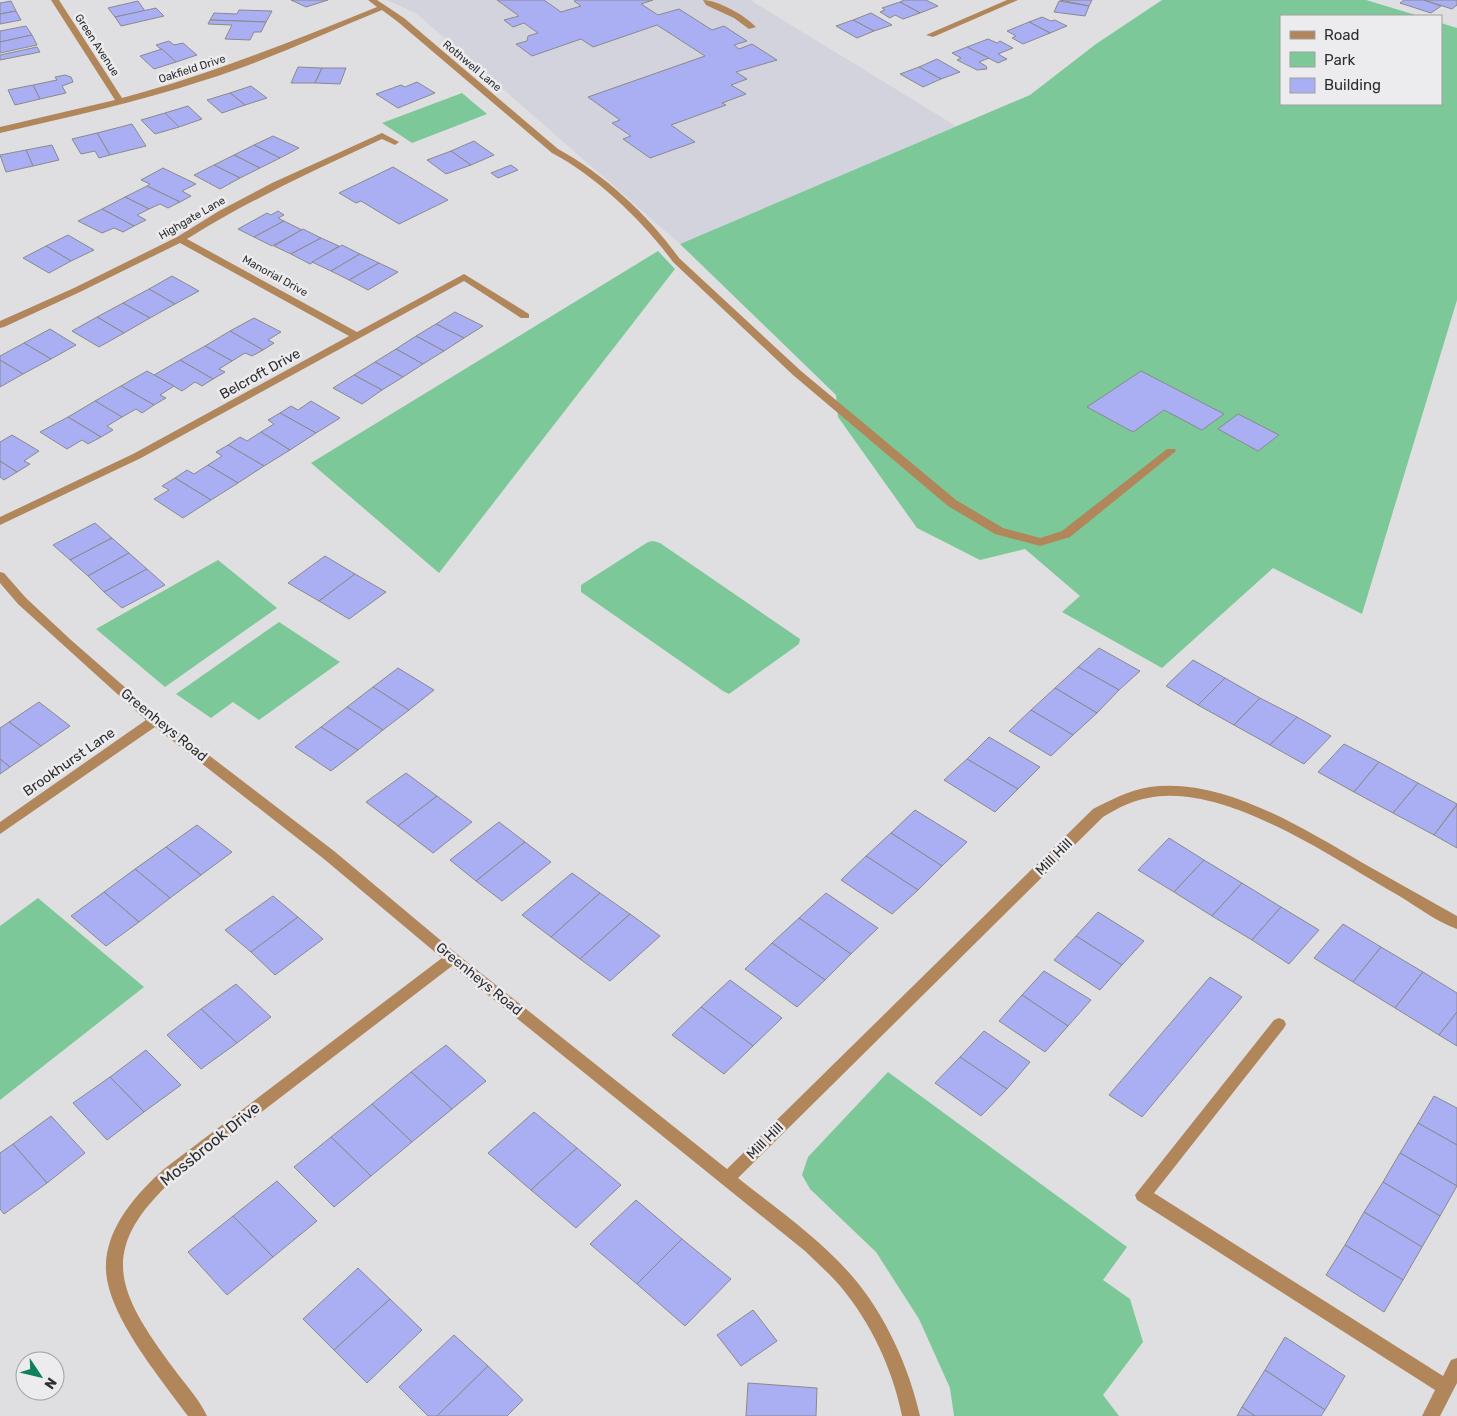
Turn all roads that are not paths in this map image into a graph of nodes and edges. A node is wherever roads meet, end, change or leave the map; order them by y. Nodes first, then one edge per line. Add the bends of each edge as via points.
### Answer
1 (55, 0) edge
2 (372, 0) edge
3 (706, 0) edge
4 (1014, 0) edge
5 (383, 7) junction
6 (752, 28) dead end
7 (930, 36) dead end
8 (120, 102) junction
9 (0, 130) edge
10 (396, 142) dead end
11 (180, 239) junction
12 (525, 316) dead end
13 (0, 325) edge
14 (357, 336) junction
15 (1171, 451) dead end
16 (0, 521) edge
17 (0, 576) edge
18 (156, 720) junction
19 (0, 829) edge
20 (1457, 923) edge
21 (452, 958) junction
22 (1278, 1024) dead end
23 (728, 1178) junction
24 (1457, 1366) edge
25 (1446, 1387) junction
26 (198, 1416) edge
27 (911, 1416) edge
28 (1431, 1416) edge

1 - 8 street, Green Avenue
2 - 5 street, Rothwell Lane
3 - 6 street
4 - 7 street
5 - 8 street, Oakfield Drive via 248,62
5 - 15 street, Rothwell Lane via 555,151 593,174 666,246 676,260 797,373 952,503 999,530 1040,542 1066,534
8 - 9 street, Oakfield Drive
10 - 11 street, Highgate Lane via 382,136 328,160 238,204
11 - 13 street, Highgate Lane
11 - 14 street, Manorial Drive
12 - 14 street, Belcroft Drive via 464,277
14 - 16 street, Belcroft Drive via 137,456
17 - 18 street, Greenheys Road via 29,607
18 - 19 street, Brookhurst Lane
18 - 21 street, Greenheys Road via 329,855
20 - 23 street, Mill Hill via 1295,830 1232,802 1175,792 1122,800 1098,813
21 - 23 street, Greenheys Road
21 - 26 street, Mossbrook Drive via 169,1174 139,1204 121,1236 114,1270 120,1300
22 - 25 street via 1143,1195
23 - 27 street, Greenheys Road via 811,1246 855,1292 886,1345
24 - 25 street
25 - 28 street

